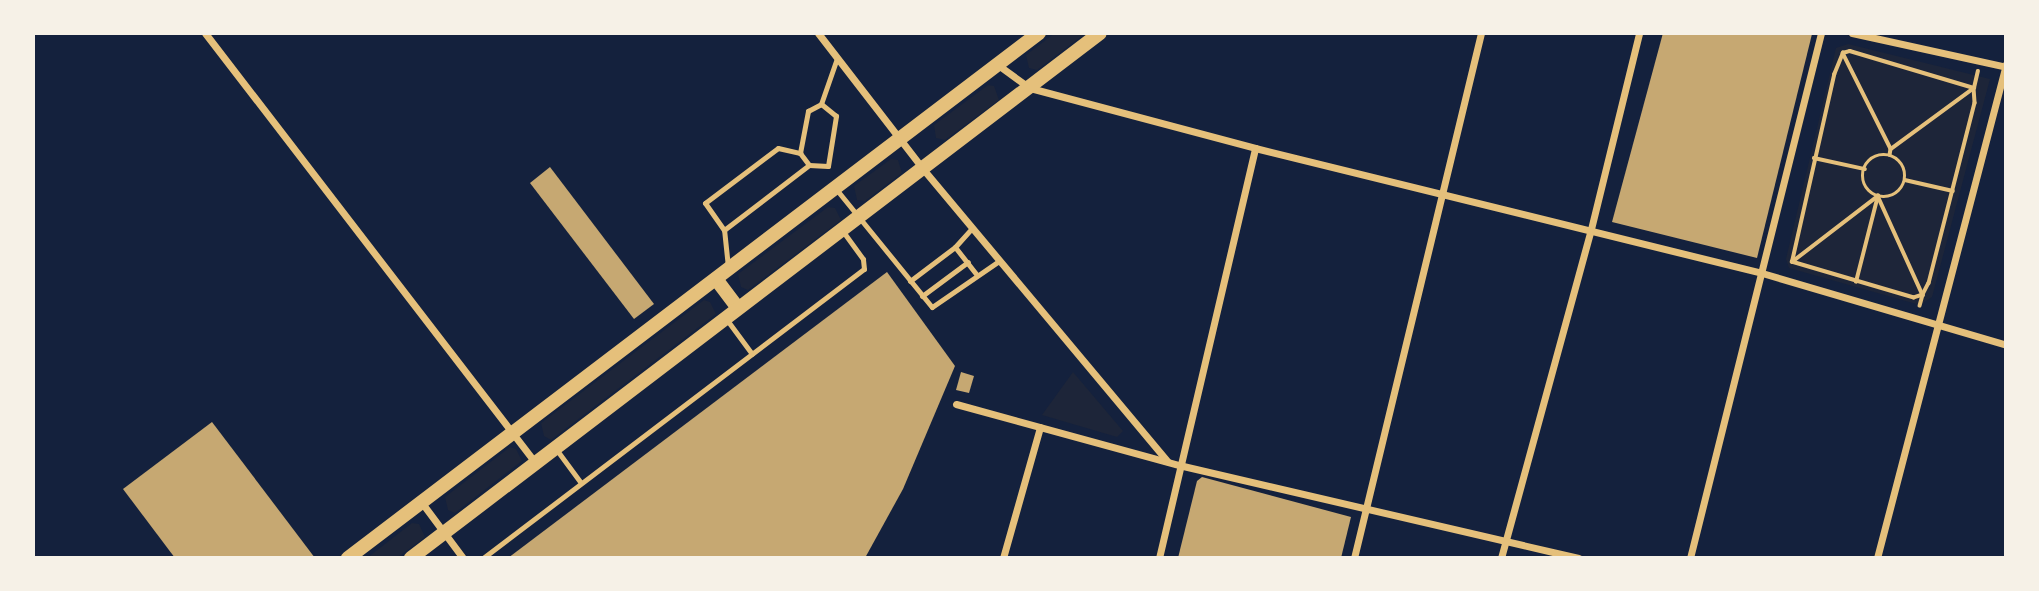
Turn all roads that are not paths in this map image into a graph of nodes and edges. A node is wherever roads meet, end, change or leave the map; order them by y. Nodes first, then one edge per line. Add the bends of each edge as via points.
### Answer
1 (205, 33) edge
2 (818, 33) edge
3 (1039, 33) edge
4 (1100, 33) edge
5 (1481, 33) edge
6 (1639, 33) edge
7 (1821, 33) edge
8 (1852, 33) edge
9 (837, 58) junction
10 (998, 65) junction
11 (2005, 66) edge
12 (1030, 88) junction
13 (821, 104) junction
14 (900, 140) junction
15 (1255, 148) junction
16 (800, 153) junction
17 (809, 165) junction
18 (923, 169) junction
19 (836, 189) junction
20 (1442, 193) junction
21 (858, 218) junction
22 (972, 228) junction
23 (1591, 229) junction
24 (724, 230) junction
25 (842, 230) junction
26 (955, 247) junction
27 (999, 261) junction
28 (968, 262) junction
29 (729, 270) junction
30 (1762, 273) junction
31 (976, 274) junction
32 (716, 279) junction
33 (911, 281) junction
34 (922, 296) junction
35 (738, 308) junction
36 (725, 318) junction
37 (1936, 325) junction
38 (2006, 345) edge
39 (752, 354) junction
40 (956, 404) dead end
41 (1040, 427) junction
42 (514, 432) junction
43 (554, 446) junction
44 (534, 461) junction
45 (1167, 461) junction
46 (1184, 466) junction
47 (581, 483) junction
48 (421, 502) junction
49 (1367, 508) junction
50 (444, 532) junction
51 (1505, 539) junction
52 (348, 558) edge
53 (411, 558) edge
54 (463, 558) edge
55 (483, 558) edge
56 (1003, 558) edge
57 (1159, 558) edge
58 (1354, 558) edge
59 (1501, 558) edge
60 (1578, 558) edge
61 (1690, 558) edge
62 (1877, 558) edge

1 - 42 street
2 - 9 street
3 - 10 main road
4 - 12 main road
5 - 20 street
6 - 23 street
7 - 30 street
8 - 11 street
9 - 13 lane
9 - 14 street
10 - 12 street
10 - 14 main road
11 - 37 street
12 - 15 street
12 - 18 main road
13 - 16 lane via 808,111
13 - 17 lane via 836,116 828,166
14 - 18 street
14 - 19 main road
15 - 20 street
15 - 46 street
16 - 17 lane
16 - 24 lane via 778,148 705,203
17 - 24 lane
18 - 21 main road
18 - 22 street
19 - 21 lane
19 - 29 main road
20 - 23 street
20 - 49 street
21 - 25 main road
21 - 33 lane
22 - 26 lane
22 - 27 street
23 - 30 street
23 - 51 street
24 - 29 lane
25 - 35 main road
25 - 39 lane via 863,259 864,269
26 - 28 lane
26 - 33 lane
27 - 31 lane
27 - 45 street
28 - 31 lane
28 - 34 lane
29 - 32 main road
30 - 37 street
30 - 61 street
31 - 34 lane via 932,307
32 - 35 main road
32 - 42 main road
33 - 34 lane
35 - 36 main road
36 - 39 lane
36 - 43 main road
37 - 38 street
37 - 62 street
39 - 47 lane
40 - 41 street
41 - 45 street
41 - 56 street
42 - 44 street
42 - 48 main road
43 - 44 main road
43 - 47 lane
44 - 50 main road
45 - 46 street
46 - 49 street
46 - 57 street
47 - 55 lane
48 - 50 street
48 - 52 main road
49 - 51 street
49 - 58 street
50 - 53 main road
50 - 54 street
51 - 59 street
51 - 60 street

